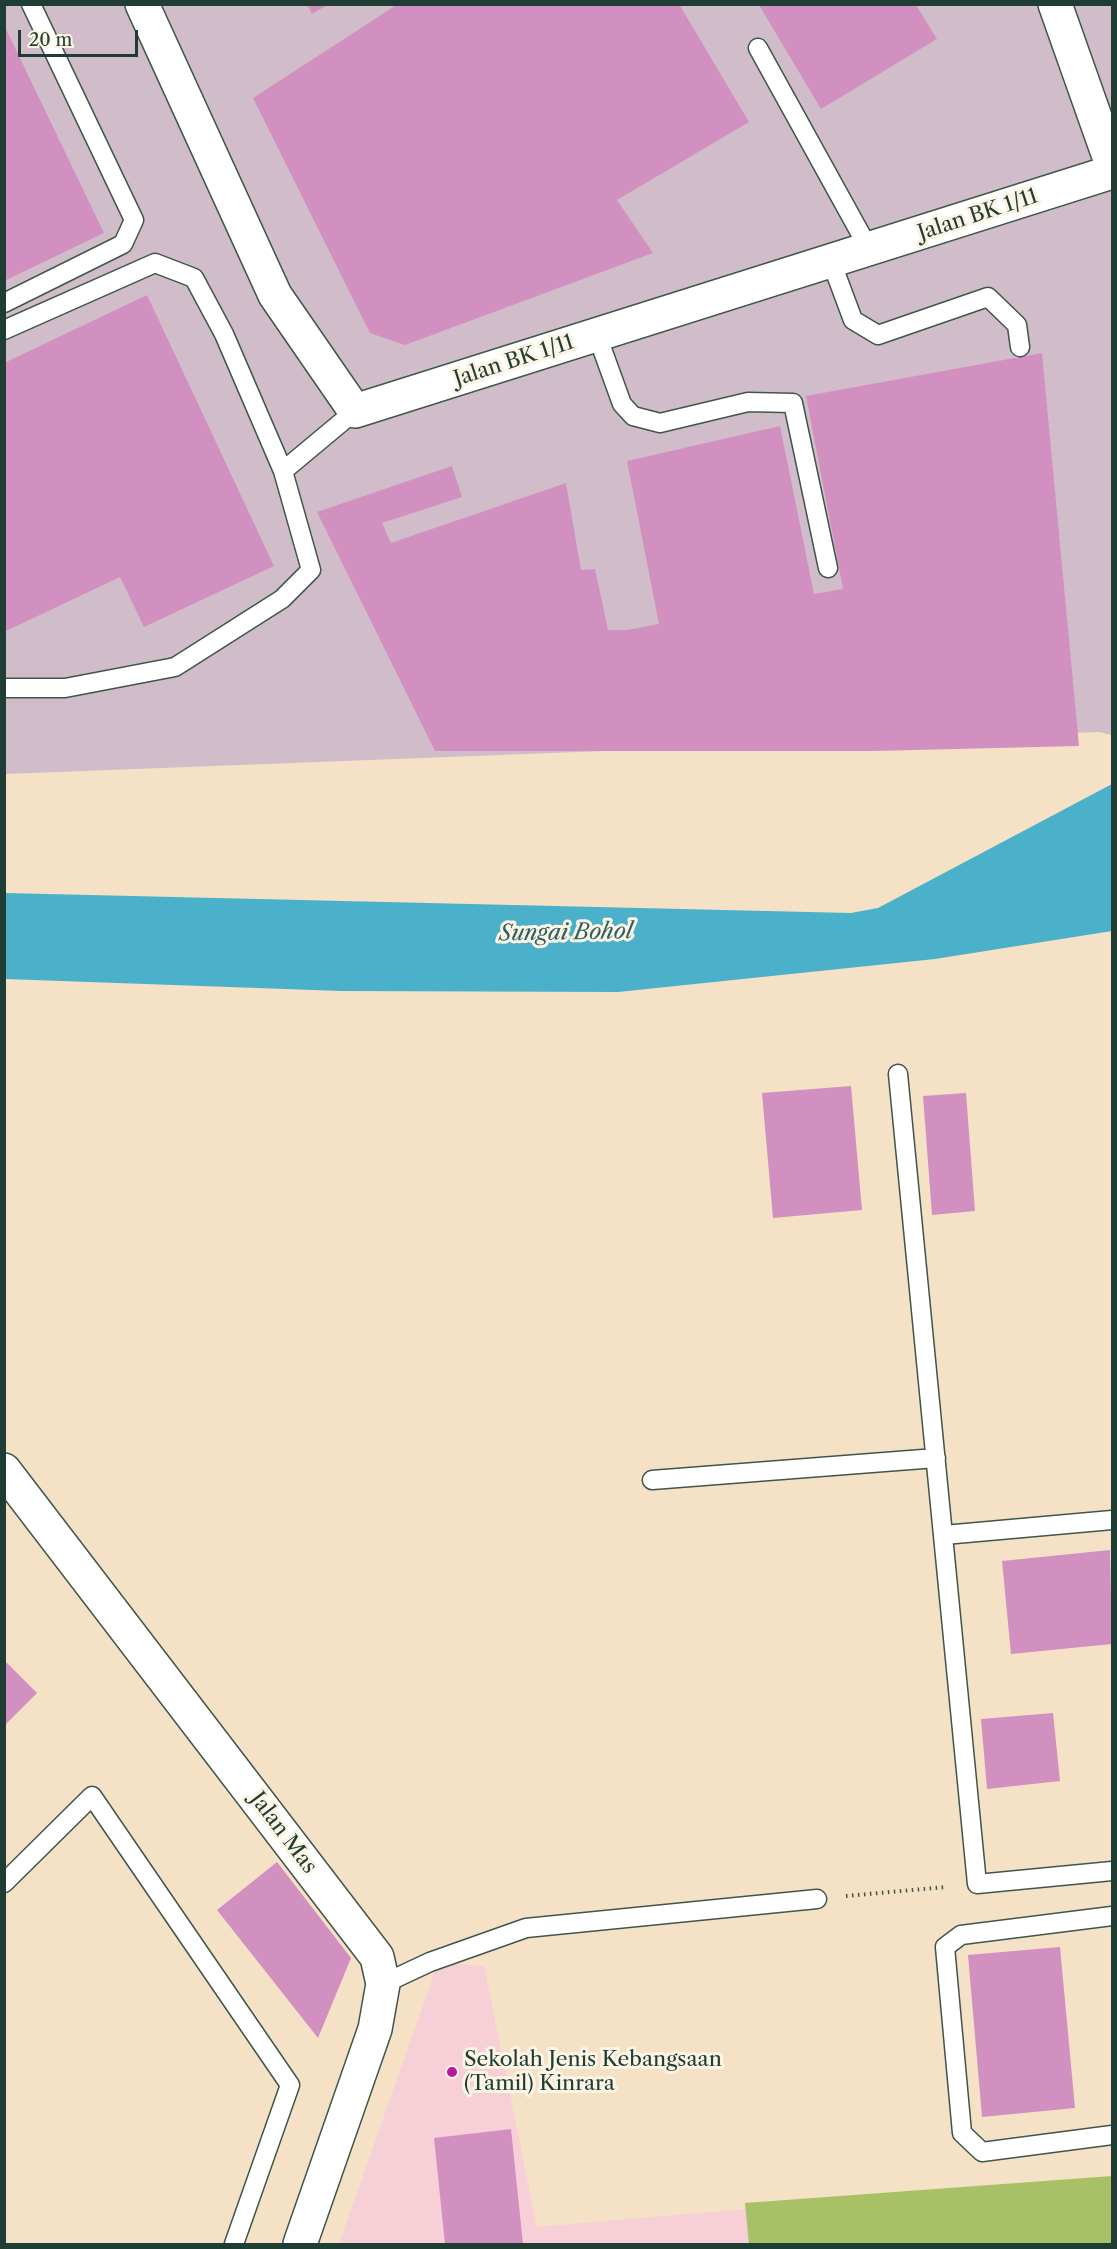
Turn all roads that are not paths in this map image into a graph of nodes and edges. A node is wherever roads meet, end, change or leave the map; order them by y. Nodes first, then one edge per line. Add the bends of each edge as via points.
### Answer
1 (31, 4) edge
2 (142, 4) edge
3 (1055, 4) edge
4 (758, 48) dead end
5 (1113, 165) edge
6 (1113, 172) edge
7 (869, 249) junction
8 (831, 261) junction
9 (4, 303) edge
10 (4, 330) edge
11 (597, 334) junction
12 (1020, 346) dead end
13 (355, 411) junction
14 (284, 471) junction
15 (828, 568) dead end
16 (4, 688) edge
17 (898, 1074) dead end
18 (936, 1458) junction
19 (4, 1470) edge
20 (652, 1480) dead end
21 (1113, 1520) edge
22 (944, 1535) junction
23 (1113, 1871) edge
24 (4, 1883) edge
25 (817, 1899) road end
26 (1113, 1916) edge
27 (383, 1984) junction
28 (1113, 2135) edge
29 (234, 2244) edge
30 (300, 2244) edge

1 - 9 lane via 134,220 123,244
2 - 13 street via 275,294
3 - 5 street
4 - 7 lane
6 - 7 street, Jalan BK 1/11
7 - 8 street, Jalan BK 1/11
8 - 11 street, Jalan BK 1/11
8 - 12 lane via 853,320 878,335 988,297 1017,325
10 - 14 lane via 155,264 194,278 224,334
11 - 13 street, Jalan BK 1/11
11 - 15 lane via 622,404 633,416 660,423 748,402 793,403
13 - 14 lane
14 - 16 lane via 311,570 282,599 175,667 65,688
17 - 18 lane
18 - 20 lane
18 - 22 lane
19 - 27 street, Jalan Mas via 364,1939 377,1957
21 - 22 lane
22 - 23 lane via 977,1884
24 - 29 lane via 92,1796 290,2085
25 - 27 lane via 526,1928 430,1962
26 - 28 lane via 961,1935 945,1947 962,2133 982,2152
27 - 30 street, Jalan Mas via 375,2029

